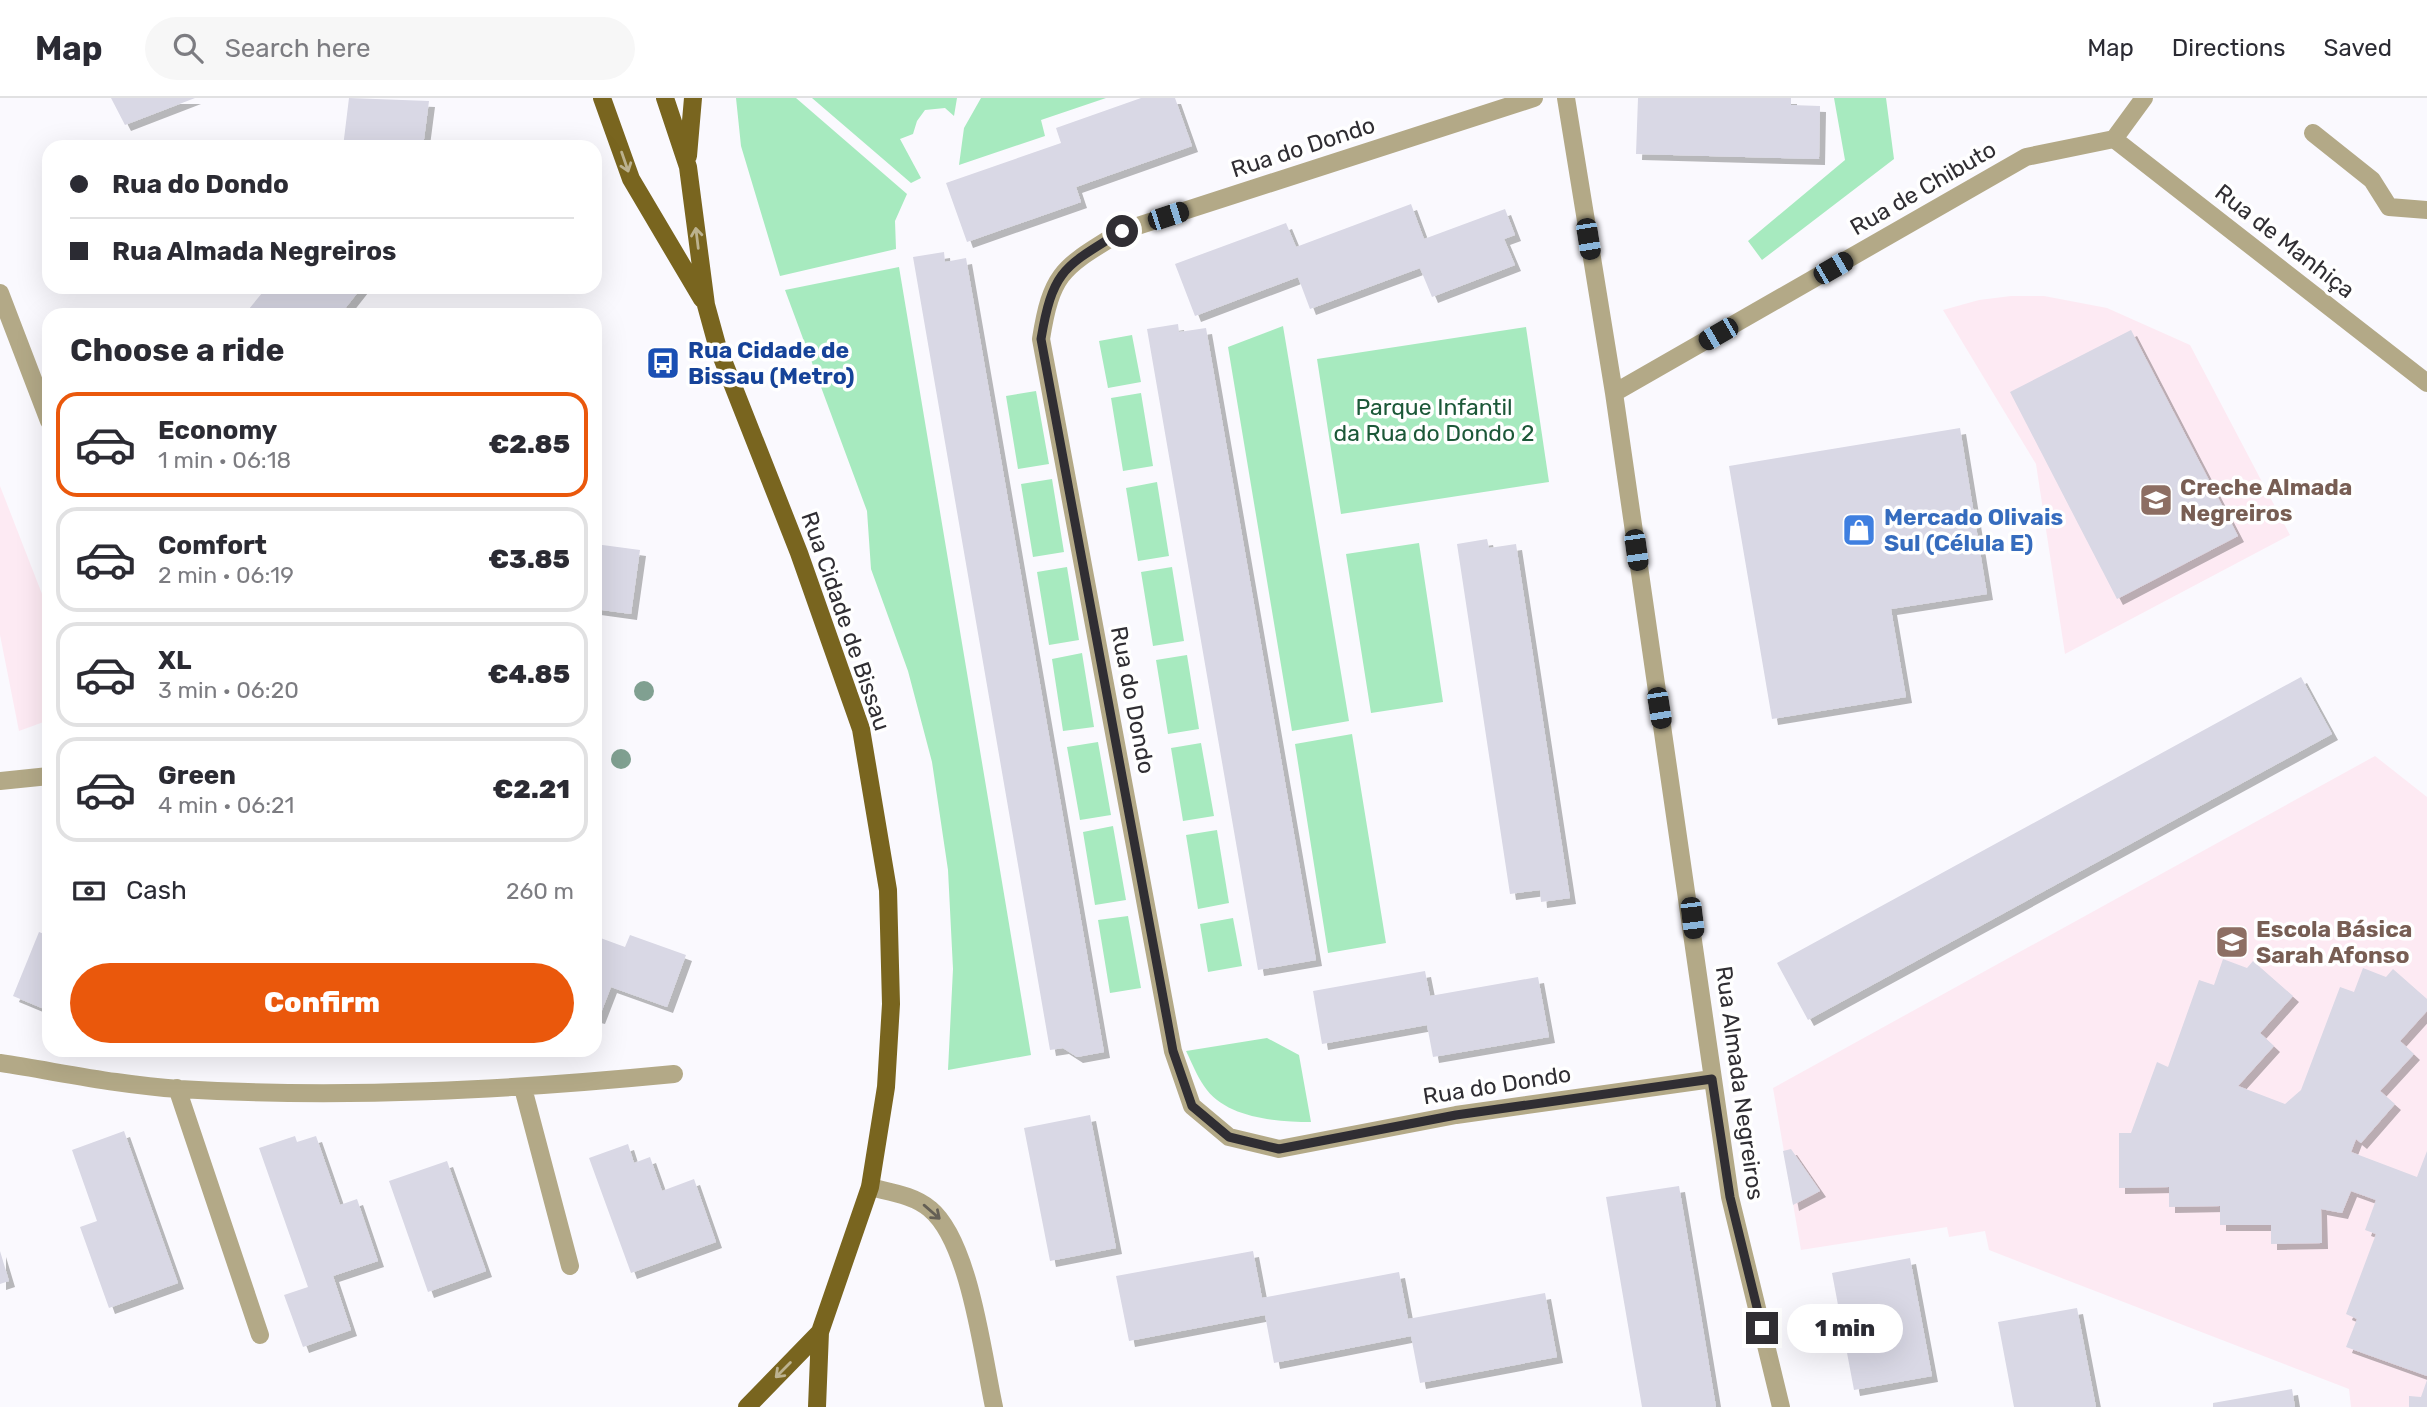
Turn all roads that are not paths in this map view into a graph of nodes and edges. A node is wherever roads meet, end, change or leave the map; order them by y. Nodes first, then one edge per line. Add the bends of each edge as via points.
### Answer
1 (602, 98) edge
2 (665, 98) edge
3 (693, 98) edge
4 (1534, 98) edge
5 (1566, 98) edge
6 (2144, 98) edge
7 (2313, 133) dead end
8 (2114, 139) junction
9 (688, 167) junction
10 (2427, 210) edge
11 (0, 293) edge
12 (706, 305) junction
13 (2427, 383) edge
14 (1614, 393) junction
15 (42, 403) edge
16 (42, 777) edge
17 (0, 781) edge
18 (0, 1063) edge
19 (674, 1074) dead end
20 (1712, 1079) junction
21 (177, 1088) junction
22 (523, 1088) junction
23 (870, 1187) junction
24 (570, 1266) dead end
25 (820, 1332) junction
26 (261, 1335) dead end
27 (747, 1407) edge
28 (817, 1407) edge
29 (994, 1407) edge
30 (1781, 1407) edge

1 -> 12 main road, Rua Cidade de Bissau via 631,179
2 - 9 main road, Rua Cidade de Bissau
3 - 9 main road
4 - 20 street, Rua do Dondo via 1122,231 1069,264 1048,297 1041,339 1173,1051 1192,1106 1229,1137 1279,1149 1456,1115
5 - 14 street, Rua Almada Negreiros
6 - 8 street
7 - 10 street via 2372,180 2389,207
8 - 13 street, Rua de Manhiça
8 - 14 street, Rua de Chibuto via 2026,157
12 -> 9 main road, Rua Cidade de Bissau
11 - 15 street
12 - 23 main road, Rua Cidade de Bissau via 861,729 877,808 888,890 891,1004 886,1087
14 - 20 street, Rua Almada Negreiros
16 - 17 street
18 - 21 street
19 - 22 street
20 - 30 street, Rua Almada Negreiros via 1730,1197
21 - 22 street via 343,1095
21 - 26 street
22 - 24 street
23 - 25 main road, Rua Cidade de Bissau
23 -> 29 street via 919,1202 943,1222 970,1294
25 -> 27 main road, Rua Cidade de Bissau
25 - 28 main road, Rua Cidade de Bissau

